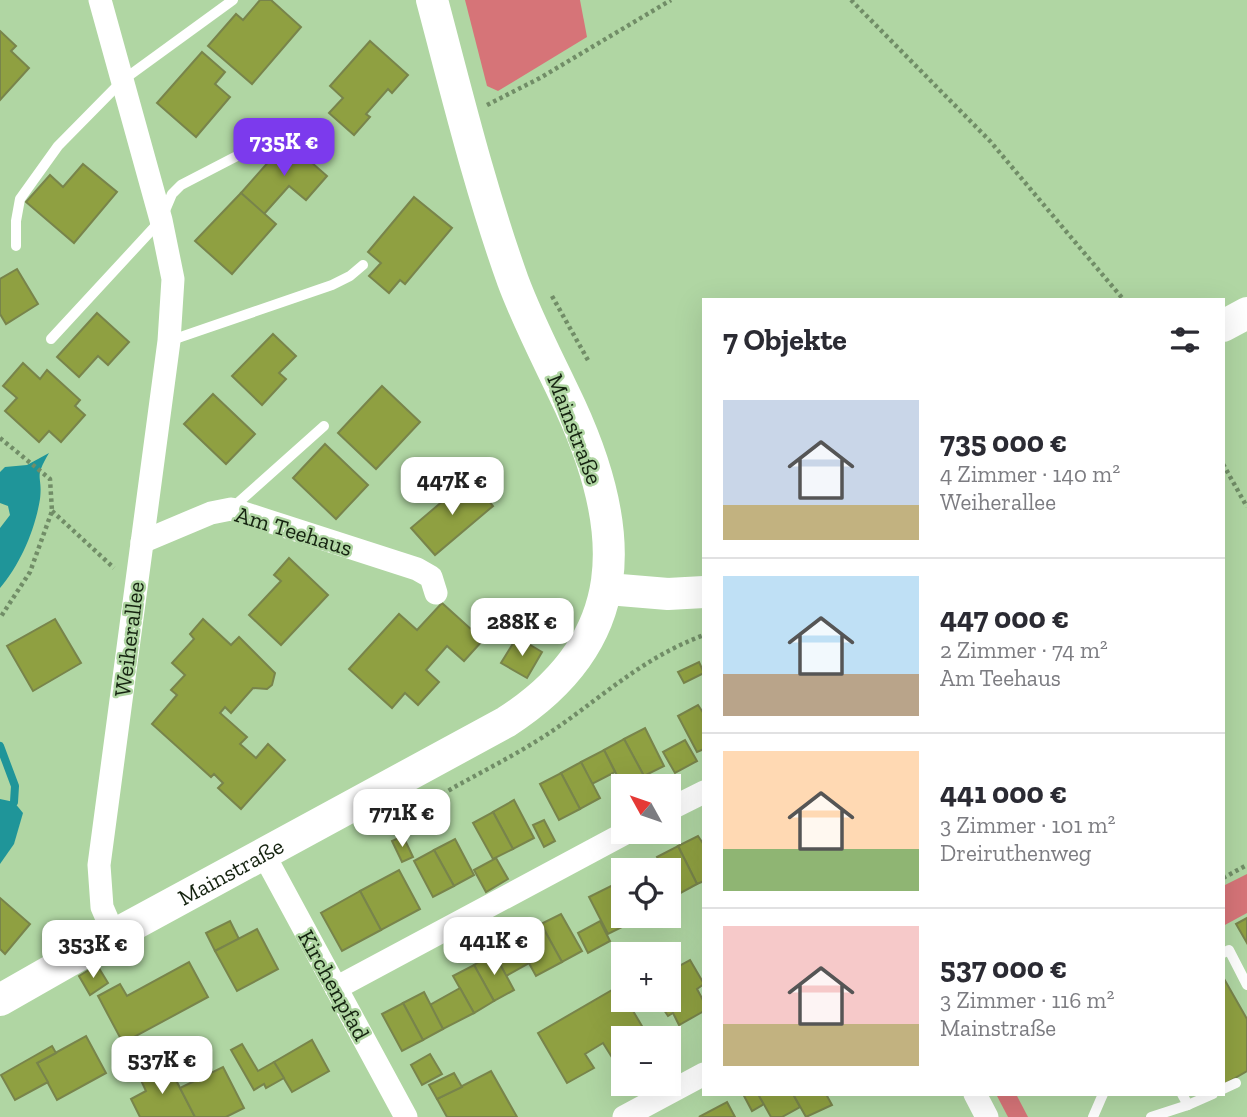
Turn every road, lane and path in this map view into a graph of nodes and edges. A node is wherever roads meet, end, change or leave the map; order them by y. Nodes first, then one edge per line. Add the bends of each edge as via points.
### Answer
1 (100, 0) edge
2 (233, 0) edge
3 (432, 0) edge
4 (671, 0) edge
5 (851, 0) edge
6 (123, 80) junction
7 (462, 114) junction
8 (291, 128) dead end
9 (161, 220) junction
10 (16, 246) dead end
11 (363, 265) dead end
12 (1121, 298) edge
13 (1247, 313) edge
14 (1225, 325) edge
15 (51, 339) dead end
16 (169, 341) junction
17 (324, 426) dead end
18 (0, 438) edge
19 (1225, 468) edge
20 (1247, 507) edge
21 (232, 509) junction
22 (52, 511) junction
23 (142, 542) junction
24 (135, 588) junction
25 (608, 589) junction
26 (702, 592) edge
27 (436, 593) dead end
28 (0, 618) edge
29 (702, 793) edge
30 (681, 804) edge
31 (611, 841) edge
32 (263, 853) junction
33 (1247, 865) edge
34 (1225, 877) edge
35 (114, 934) junction
36 (1225, 952) edge
37 (1247, 985) edge
38 (336, 988) junction
39 (0, 1000) edge
40 (702, 1075) edge
41 (1236, 1083) dead end
42 (1225, 1088) edge
43 (976, 1096) edge
44 (1102, 1096) edge
45 (1183, 1096) edge
46 (1208, 1096) edge
47 (1188, 1105) junction
48 (402, 1115) edge
49 (624, 1117) edge
50 (987, 1117) edge
51 (1093, 1117) edge
52 (1151, 1117) edge

1 - 6 street, Weiherallee
2 - 6 lane
3 - 7 main road, Mainstraße
4 - 7 path via 540,78
5 - 12 path via 990,141
6 - 9 street, Weiherallee
6 - 10 lane via 58,146 30,183 20,199
7 - 25 main road, Mainstraße via 514,284 593,464 606,521
8 - 9 lane via 181,185
9 - 15 lane
9 - 16 street, Weiherallee via 173,279
11 - 16 lane via 332,285
13 - 14 main road
16 - 23 street, Weiherallee
17 - 21 lane
18 - 22 path via 50,480
19 - 20 path
21 - 23 street, Am Teehaus
21 - 27 street, Am Teehaus via 417,569 431,577
22 - 24 path
22 - 28 path via 30,572
23 - 24 street, Weiherallee
24 - 35 street, Weiherallee via 99,865 102,907
25 - 26 main road
25 - 32 main road, Mainstraße via 581,655 550,691 527,709
29 - 30 street
31 - 38 street
32 - 35 main road, Mainstraße
32 - 38 street, Kirchenpfad
33 - 34 path
35 - 39 main road, Mainstraße
36 - 37 lane via 1229,950
38 - 48 street, Kirchenpfad
40 - 49 street
41 - 42 lane
43 - 50 street
44 - 51 lane
45 - 47 lane
46 - 47 lane
47 - 52 lane

